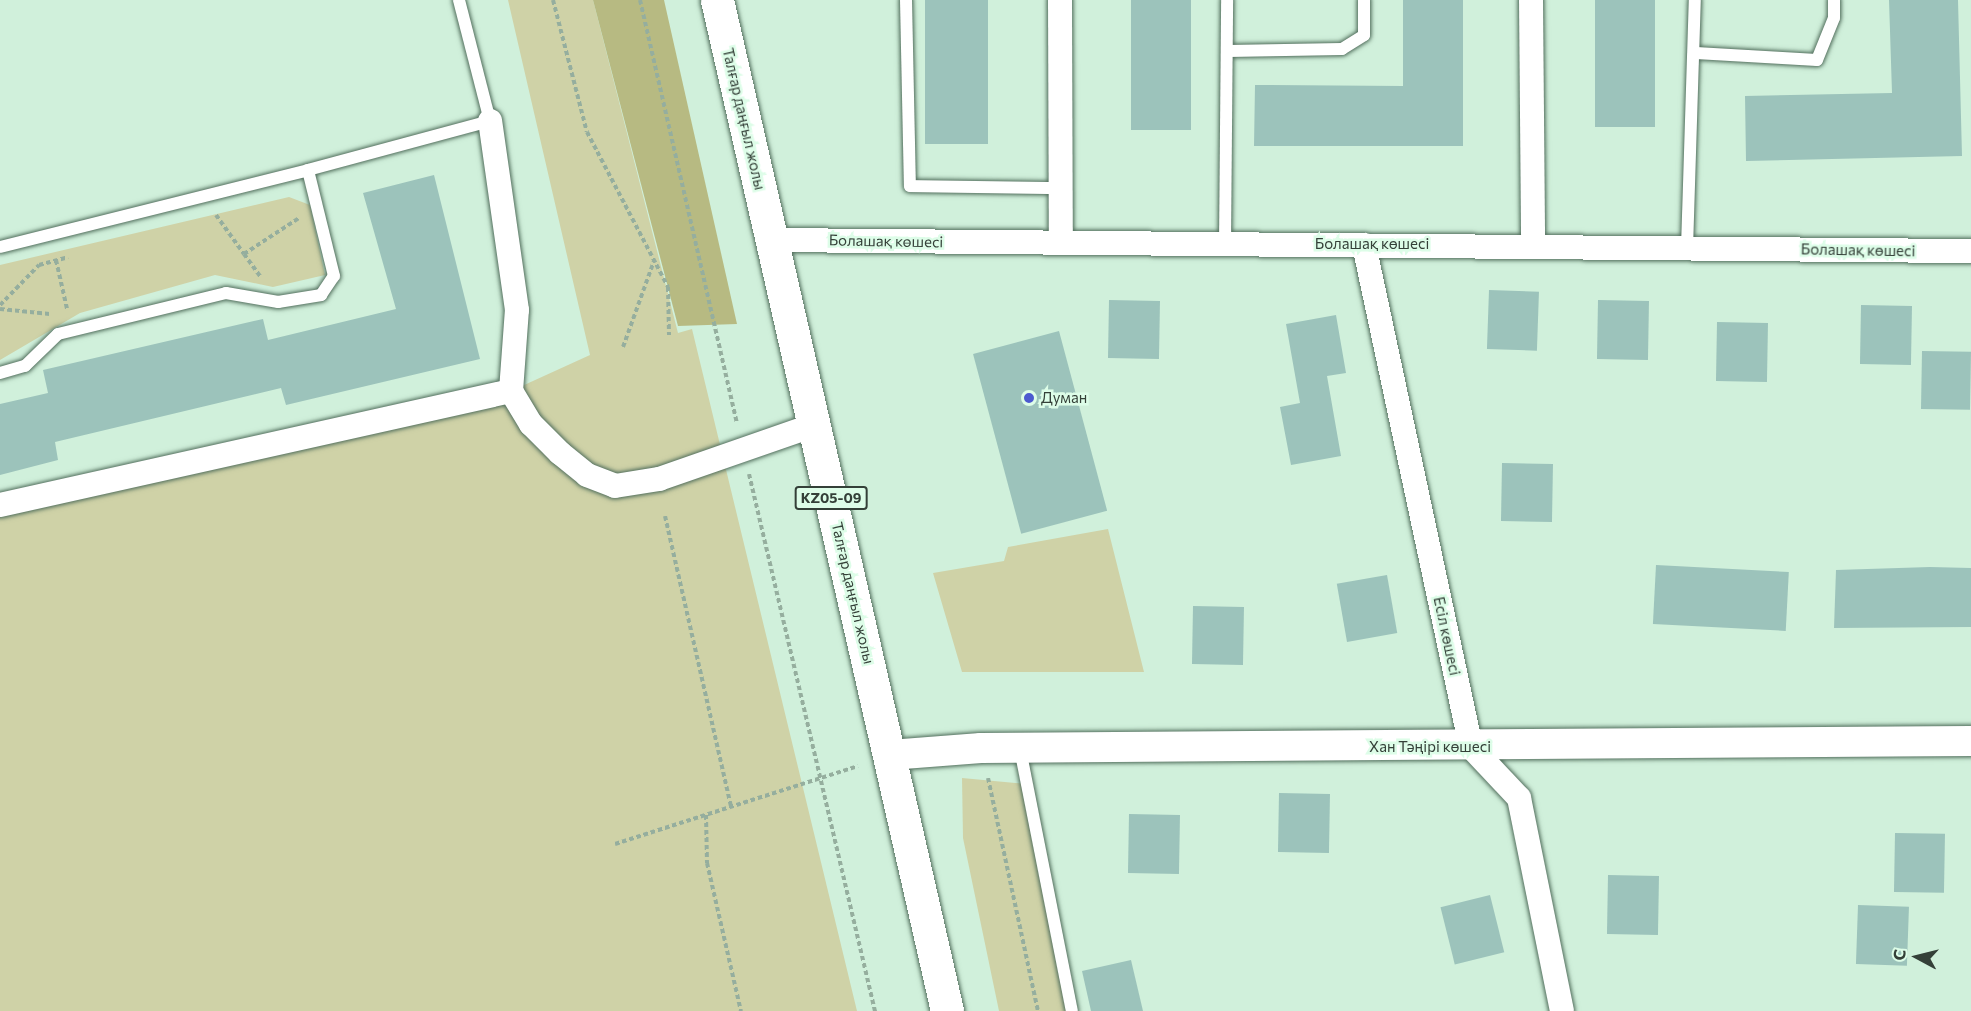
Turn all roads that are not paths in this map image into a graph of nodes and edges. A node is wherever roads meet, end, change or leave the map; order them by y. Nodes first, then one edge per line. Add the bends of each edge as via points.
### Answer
1 (459, 0) edge
2 (717, 0) edge
3 (906, 0) edge
4 (1060, 0) edge
5 (1227, 0) edge
6 (1364, 0) edge
7 (1531, 0) edge
8 (1695, 0) edge
9 (1834, 0) edge
10 (1228, 51) junction
11 (1696, 53) junction
12 (490, 122) junction
13 (308, 170) junction
14 (1060, 188) junction
15 (772, 240) junction
16 (1061, 243) junction
17 (1225, 244) junction
18 (1533, 244) junction
19 (1364, 245) junction
20 (0, 247) edge
21 (1687, 248) junction
22 (1971, 251) edge
23 (0, 373) edge
24 (511, 391) junction
25 (814, 425) junction
26 (0, 505) edge
27 (1971, 741) edge
28 (1471, 747) junction
29 (1020, 748) junction
30 (890, 755) junction
31 (947, 1011) edge
32 (1072, 1011) edge
33 (1562, 1011) edge

1 - 12 lane
2 - 15 main road, Талғар даңғыл жолы / KZ05-09
3 - 14 lane via 910,186
4 - 14 street
5 - 10 lane
6 - 10 lane via 1364,35 1342,49
7 - 18 street
8 - 11 lane
9 - 11 lane via 1834,18 1816,60
10 - 17 lane
11 - 21 lane
12 - 13 lane
12 - 24 street via 517,310
13 - 20 lane
13 - 23 lane via 334,276 321,295 278,302 226,293 193,301 58,334 25,366
14 - 16 street
15 - 16 street, Болашақ көшесі
15 - 25 main road, Талғар даңғыл жолы / KZ05-09
16 - 17 street, Болашақ көшесі
17 - 19 street, Болашақ көшесі
18 - 19 street, Болашақ көшесі
18 - 21 street, Болашақ көшесі
19 - 28 street, Есіл көшесі
21 - 22 street, Болашақ көшесі
24 - 25 street via 531,424 560,453 587,475 615,486 659,479
24 - 26 street
25 - 30 main road, Талғар даңғыл жолы / KZ05-09
27 - 28 street, Хан Тәңірі көшесі
28 - 29 street, Хан Тәңірі көшесі
28 - 33 street via 1519,798
29 - 30 street, Хан Тәңірі көшесі
29 - 32 lane
30 - 31 main road, Талғар даңғыл жолы / KZ05-09

